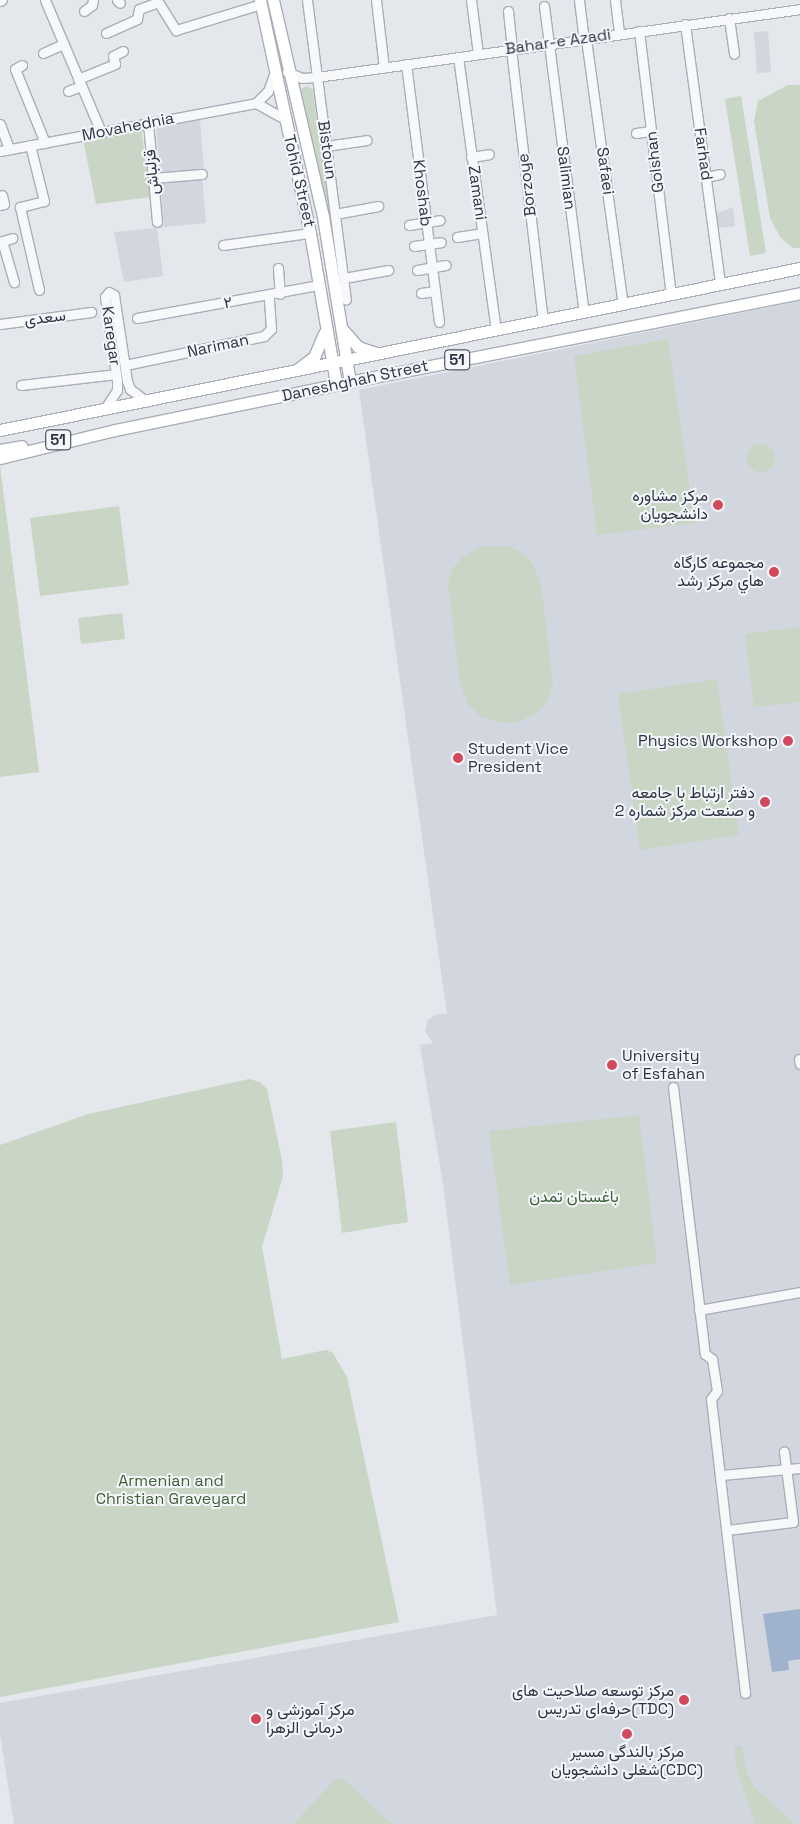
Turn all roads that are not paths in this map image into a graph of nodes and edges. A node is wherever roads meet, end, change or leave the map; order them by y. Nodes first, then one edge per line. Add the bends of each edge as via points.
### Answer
1 (45, 0) edge
2 (93, 0) edge
3 (273, 0) edge
4 (307, 0) edge
5 (376, 0) edge
6 (471, 0) edge
7 (579, 0) edge
8 (615, 0) edge
9 (158, 1) edge
10 (261, 2) edge
11 (544, 6) dead end
12 (800, 9) edge
13 (84, 11) dead end
14 (508, 11) dead end
15 (729, 18) junction
16 (686, 24) junction
17 (639, 31) junction
18 (106, 33) dead end
19 (619, 34) junction
20 (585, 39) junction
21 (63, 44) junction
22 (549, 44) junction
23 (511, 49) junction
24 (123, 51) dead end
25 (43, 54) dead end
26 (478, 54) junction
27 (733, 55) dead end
28 (458, 57) junction
29 (406, 64) junction
30 (22, 65) dead end
31 (384, 68) junction
32 (275, 72) junction
33 (287, 72) junction
34 (317, 77) junction
35 (79, 82) junction
36 (68, 91) dead end
37 (292, 94) junction
38 (256, 103) junction
39 (285, 119) junction
40 (148, 123) junction
41 (0, 124) edge
42 (651, 131) junction
43 (100, 132) junction
44 (636, 133) dead end
45 (367, 140) dead end
46 (45, 143) junction
47 (30, 146) junction
48 (326, 146) junction
49 (5, 150) edge
50 (489, 154) dead end
51 (293, 155) junction
52 (472, 157) junction
53 (202, 174) dead end
54 (720, 174) dead end
55 (706, 177) junction
56 (153, 178) junction
57 (2, 195) dead end
58 (0, 205) edge
59 (378, 206) dead end
60 (335, 214) junction
61 (323, 220) junction
62 (440, 220) dead end
63 (157, 222) dead end
64 (426, 222) junction
65 (409, 226) dead end
66 (310, 233) junction
67 (482, 233) junction
68 (457, 237) dead end
69 (12, 238) dead end
70 (1, 242) edge
71 (441, 242) dead end
72 (429, 244) junction
73 (223, 245) dead end
74 (414, 246) dead end
75 (446, 265) dead end
76 (278, 268) dead end
77 (432, 268) junction
78 (800, 268) edge
79 (388, 270) dead end
80 (417, 270) dead end
81 (344, 278) junction
82 (14, 282) dead end
83 (720, 284) junction
84 (318, 285) junction
85 (39, 290) dead end
86 (435, 291) junction
87 (420, 293) dead end
88 (800, 293) edge
89 (280, 294) junction
90 (671, 294) junction
91 (269, 297) junction
92 (346, 299) dead end
93 (623, 304) junction
94 (90, 312) dead end
95 (584, 312) junction
96 (136, 318) dead end
97 (543, 320) junction
98 (439, 322) dead end
99 (0, 324) edge
100 (339, 324) junction
101 (325, 326) junction
102 (496, 330) junction
103 (379, 353) junction
104 (346, 360) junction
105 (130, 364) dead end
106 (332, 364) junction
107 (295, 372) junction
108 (116, 374) junction
109 (350, 382) junction
110 (336, 384) junction
111 (21, 386) dead end
112 (147, 402) junction
113 (104, 410) junction
114 (0, 430) edge
115 (115, 430) junction
116 (0, 434) edge
117 (0, 450) edge
118 (0, 458) edge
119 (800, 1059) edge
120 (800, 1064) edge
121 (673, 1087) dead end
122 (800, 1292) edge
123 (699, 1310) junction
124 (784, 1452) dead end
125 (800, 1468) edge
126 (786, 1469) junction
127 (721, 1475) junction
128 (727, 1530) junction
129 (745, 1693) dead end

1 - 21 street
2 - 13 street
3 - 33 main road, Tohid Street
4 - 34 street, Bistoun
5 - 31 street
6 - 26 street
7 - 20 street, Safaei
8 - 19 street
9 - 10 street via 176,30
9 - 18 street via 138,9 138,19
10 - 32 main road, Tohid Street
11 - 22 street, Salimian
12 - 15 street, Bahar-e Azadi
14 - 23 street, Borzoye
15 - 16 street, Bahar-e Azadi
15 - 27 street
16 - 17 street, Bahar-e Azadi
16 - 55 street, Farhad
17 - 19 street, Bahar-e Azadi
17 - 42 street, Golshan
19 - 20 street, Bahar-e Azadi
20 - 22 street, Bahar-e Azadi
20 - 93 street, Safaei
21 - 25 street
21 - 35 street
22 - 23 street, Bahar-e Azadi
22 - 95 street, Salimian
23 - 26 street, Bahar-e Azadi
23 - 97 street, Borzoye
24 - 35 street via 113,56 115,64
26 - 28 street, Bahar-e Azadi
28 - 29 street, Bahar-e Azadi
28 - 52 street, Zamani
29 - 31 street, Bahar-e Azadi
29 - 64 street, Khoshab
30 - 46 street via 15,68
31 - 34 street, Bahar-e Azadi
32 - 38 street via 268,91
32 - 39 main road, Tohid Street
33 - 34 street, Bahar-e Azadi via 302,78
33 - 37 main road, Tohid Street
34 - 37 street, Bahar-e Azadi via 302,84
34 - 48 street, Bistoun
35 - 36 street
35 - 43 street
37 - 61 main road, Tohid Street
38 - 39 street
38 - 40 street, Movahednia
39 - 51 main road, Tohid Street
40 - 43 street, Movahednia
40 - 56 street, قزلباش
41 - 49 street
42 - 44 street
42 - 90 street, Golshan
43 - 46 street, Movahednia
45 - 48 street
46 - 47 street, Movahednia
47 - 49 street, Movahednia
47 - 85 street via 44,201 20,207
48 - 60 street, Bistoun
50 - 52 street
51 - 61 main road via 304,167 318,224
51 - 66 main road, Tohid Street
52 - 67 street, Zamani
53 - 56 street
54 - 55 street
55 - 83 street, Farhad
56 - 63 street, قزلباش
57 - 58 street via 4,204
59 - 60 street
60 - 81 street, Bistoun
61 - 100 main road, Tohid Street
62 - 64 street
64 - 65 street
64 - 72 street, Khoshab
66 - 73 street
66 - 84 main road, Tohid Street
67 - 68 street
67 - 102 street, Zamani
69 - 70 street
70 - 82 street
71 - 72 street
72 - 74 street
72 - 77 street, Khoshab
75 - 77 street
76 - 89 street
77 - 80 street
77 - 86 street, Khoshab
78 - 83 main road, Daneshghah Street / 51
79 - 81 street
81 - 92 street, Bistoun
83 - 90 main road, Daneshghah Street / 51
84 - 89 street, ۲
84 - 101 main road, Tohid Street
86 - 87 street
86 - 98 street, Khoshab
88 - 109 main road, Daneshghah Street / 51
89 - 91 street, ۲
90 - 93 main road, Daneshghah Street / 51
91 - 96 street, ۲
91 - 105 street, Nariman via 271,328 264,336
93 - 95 main road, Daneshghah Street / 51
94 - 99 street, سعدی
95 - 97 main road, Daneshghah Street / 51
97 - 102 main road, Daneshghah Street / 51
100 - 103 main road via 358,347
100 - 104 main road, Tohid Street
101 - 106 main road, Tohid Street
101 - 107 main road via 317,351
102 - 103 main road, Daneshghah Street / 51
103 - 104 main road, Daneshghah Street / 51
104 - 106 main road, 51
104 - 109 main road, Tohid Street
106 - 107 main road, Daneshghah Street / 51
106 - 110 main road, Tohid Street
107 - 112 main road, Daneshghah Street / 51
108 - 111 street
108 - 112 street, Karegar via 105,297 108,292 114,295 127,381 130,389
108 - 113 street, Karegar via 117,390
109 - 110 main road, Daneshghah Street / 51
110 - 115 main road, Daneshghah Street / 51
112 - 113 main road, Daneshghah Street / 51
113 - 114 main road, Daneshghah Street
113 - 116 main road, 51
115 - 117 main road, 51
115 - 118 main road, Daneshghah Street
119 - 120 street
121 - 123 street
122 - 123 street
123 - 127 street via 704,1354 712,1359 717,1391 711,1399
124 - 126 street
125 - 126 street
126 - 127 street
126 - 128 street via 793,1522
127 - 128 street
128 - 129 street

